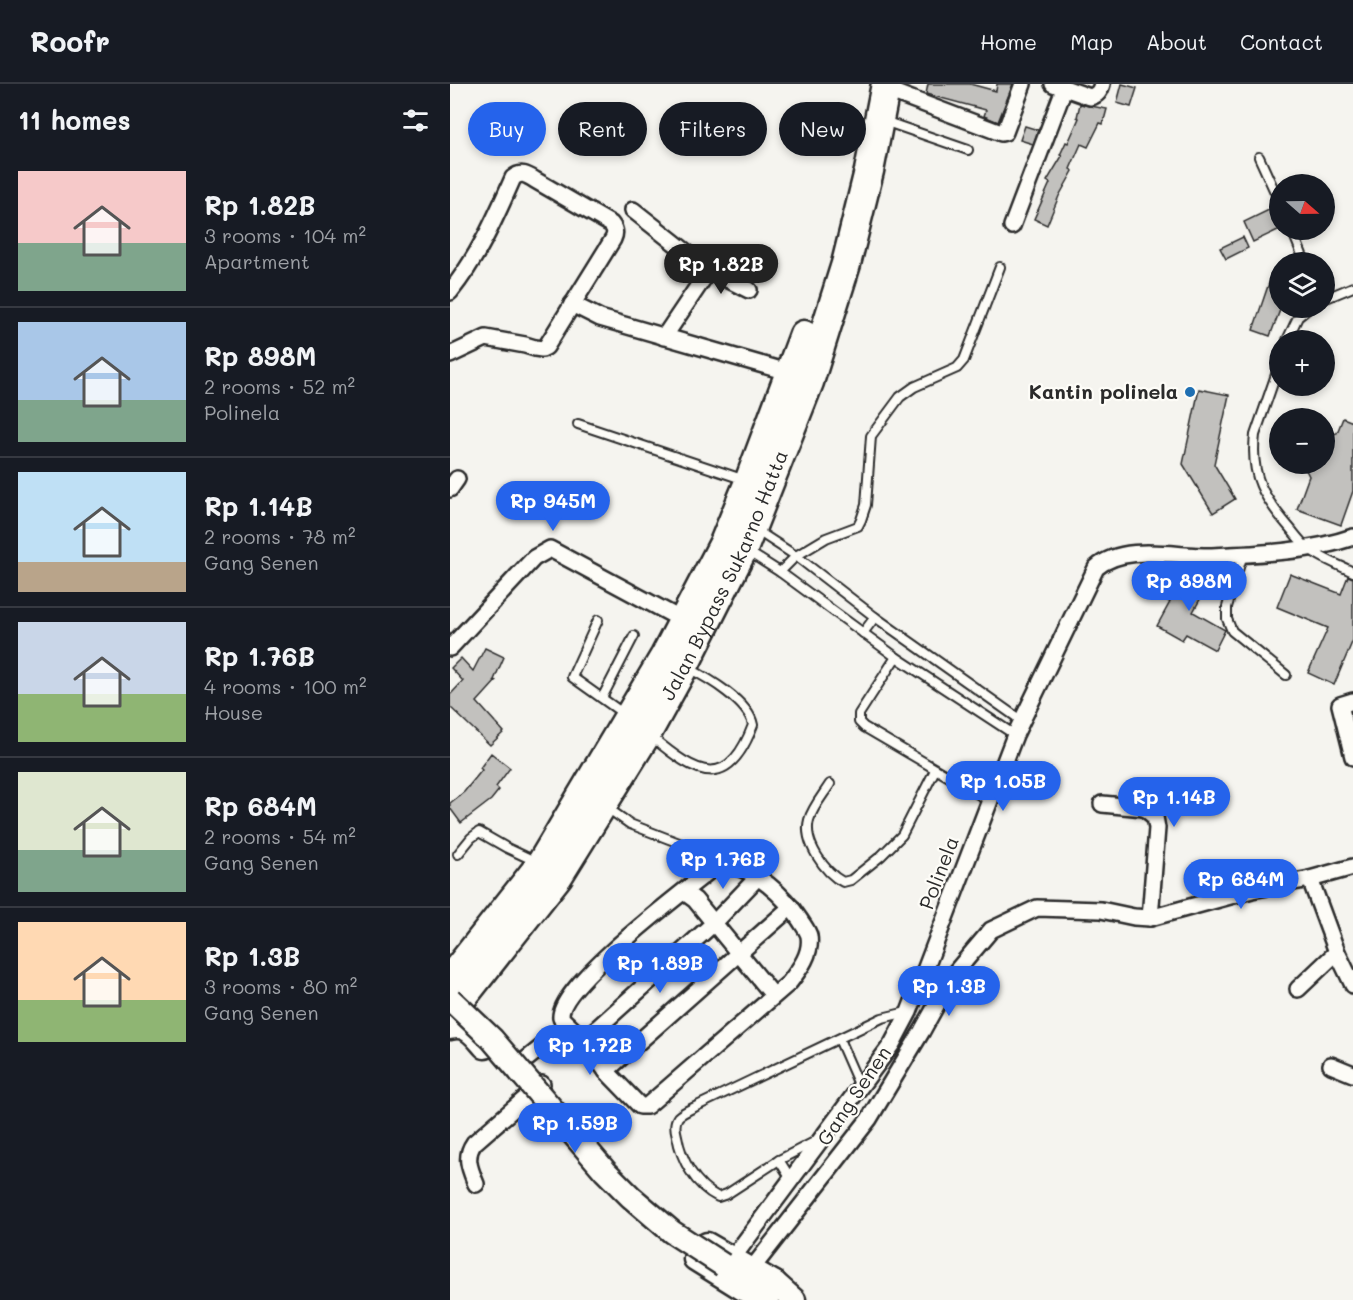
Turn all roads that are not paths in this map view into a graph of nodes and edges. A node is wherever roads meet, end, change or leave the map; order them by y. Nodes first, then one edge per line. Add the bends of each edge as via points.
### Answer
1 (1023, 84) edge
2 (1102, 84) edge
3 (880, 86) edge
4 (1058, 87) edge
5 (879, 119) junction
6 (968, 150) dead end
7 (1259, 157) dead end
8 (1269, 179) edge
9 (633, 210) dead end
10 (1012, 226) dead end
11 (1000, 267) dead end
12 (709, 270) junction
13 (1353, 287) edge
14 (749, 290) dead end
15 (450, 292) edge
16 (1335, 294) edge
17 (572, 304) junction
18 (664, 337) junction
19 (450, 355) edge
20 (791, 373) junction
21 (1269, 395) edge
22 (578, 424) dead end
23 (749, 482) junction
24 (1353, 537) edge
25 (748, 539) junction
26 (1307, 548) junction
27 (1243, 554) junction
28 (796, 556) junction
29 (780, 572) junction
30 (1353, 572) edge
31 (875, 617) junction
32 (598, 620) dead end
33 (684, 621) junction
34 (863, 633) junction
35 (633, 636) dead end
36 (450, 648) edge
37 (896, 657) junction
38 (675, 661) junction
39 (1286, 675) dead end
40 (602, 698) junction
41 (1353, 701) edge
42 (638, 725) junction
43 (1019, 728) junction
44 (1352, 748) edge
45 (936, 770) junction
46 (830, 784) dead end
47 (990, 801) junction
48 (603, 804) junction
49 (1102, 804) dead end
50 (703, 849) dead end
51 (458, 854) dead end
52 (541, 864) junction
53 (1353, 867) edge
54 (757, 878) junction
55 (1310, 879) junction
56 (684, 892) junction
57 (791, 907) junction
58 (1150, 918) junction
59 (714, 923) junction
60 (1337, 952) junction
61 (739, 953) junction
62 (469, 961) edge
63 (450, 979) edge
64 (1353, 985) edge
65 (1298, 989) dead end
66 (773, 995) junction
67 (450, 999) edge
68 (909, 1012) junction
69 (450, 1013) edge
70 (568, 1026) junction
71 (450, 1028) edge
72 (479, 1028) junction
73 (839, 1039) junction
74 (584, 1040) junction
75 (523, 1062) junction
76 (1330, 1065) dead end
77 (606, 1071) junction
78 (1353, 1074) edge
79 (861, 1088) junction
80 (536, 1089) junction
81 (820, 1139) junction
82 (778, 1160) junction
83 (791, 1179) junction
84 (476, 1184) dead end
85 (640, 1206) junction
86 (735, 1261) junction
87 (770, 1294) edge
88 (794, 1300) edge

1 - 3 street via 1005,132 1001,133
2 - 4 street via 1100,91 1090,98
3 - 5 highway, Jalan Bypass Sukarno Hatta
3 - 20 highway, Jalan Bypass Sukarno Hatta via 830,260
4 - 10 street
5 - 6 lane
5 - 25 highway, Jalan Bypass Sukarno Hatta via 846,264 809,382
7 - 8 lane
9 - 12 street
11 - 28 lane via 964,360 957,368 900,397 871,436 866,505 858,526 826,538
12 - 14 street
12 - 18 street
13 - 16 lane
15 - 17 street via 489,234 513,178 525,174 612,224 615,232
17 - 18 street via 600,318
17 - 19 street via 542,349 486,338
18 - 20 street
20 - 23 highway, Jalan Bypass Sukarno Hatta
21 - 26 lane via 1254,448 1262,493
22 - 23 lane
23 - 33 highway, Jalan Bypass Sukarno Hatta via 724,543
24 - 26 street, Polinela
25 - 28 lane
25 - 29 lane
25 - 38 highway, Jalan Bypass Sukarno Hatta
26 - 27 street, Polinela
26 - 30 lane
27 - 39 lane via 1227,619 1232,631
27 - 43 street, Polinela via 1133,553 1102,562
28 - 29 lane
28 - 31 lane
29 - 34 lane
31 - 34 lane
31 - 43 lane
32 - 40 lane via 572,677
33 - 36 street via 550,549 534,558
33 - 38 highway, Jalan Bypass Sukarno Hatta
34 - 37 lane
35 - 40 lane
37 - 43 lane
37 - 45 lane via 859,714 859,722
38 - 42 highway, Jalan Bypass Sukarno Hatta
38 - 42 lane via 708,678 747,710 753,725 743,747 730,765 721,770 702,770 671,753
40 - 42 lane
41 - 44 street via 1340,705
42 - 48 highway, Jalan Bypass Sukarno Hatta
42 - 52 highway, Jalan Bypass Sukarno Hatta
43 - 47 street, Polinela
45 - 46 lane via 902,835 851,880 843,882 820,861 807,829 809,817
45 - 47 lane
47 - 68 street, Polinela
48 - 50 lane via 630,824
48 - 62 highway, Jalan Bypass Sukarno Hatta via 558,876
49 - 58 street via 1144,808 1155,817
51 - 52 lane via 479,832
52 - 62 highway, Jalan Bypass Sukarno Hatta
53 - 55 street, Gang Senen
54 - 56 street via 727,864 713,868
54 - 57 street
54 - 59 street
55 - 58 street, Gang Senen via 1252,890
55 - 60 street
56 - 59 street
56 - 70 street via 582,981 563,1005 561,1018
57 - 61 street
57 - 66 street via 809,934 809,946 799,971
58 - 86 street, Gang Senen via 1101,910 1037,908 991,930 953,975 869,1119
59 - 61 street
59 - 74 street
60 - 64 street
60 - 65 street
61 - 66 street
61 - 77 street
62 - 63 highway, Jalan Bypass Sukarno Hatta
62 - 69 highway, Jalan Bypass Sukarno Hatta
62 - 72 street
66 - 77 street via 647,1106 637,1104
67 - 86 street, bridge via 492,1039 597,1163 631,1197 672,1232
68 - 73 lane via 882,1018
68 - 79 street, Polinela
70 - 74 street
70 - 75 street
71 - 72 street
72 - 75 street
72 - 80 street
73 - 79 lane
73 - 82 lane via 678,1117 675,1126 680,1151 697,1179 718,1197
74 - 77 street
75 - 80 street
76 - 78 street
79 - 81 street, Polinela
80 - 84 street via 474,1143 469,1151 469,1167
80 - 85 street via 593,1173
81 - 82 lane
81 - 83 street, Polinela
82 - 83 lane
83 - 86 street, Polinela
85 - 86 street via 675,1222
85 - 87 street via 678,1249 743,1289
86 - 87 street
87 - 88 street

